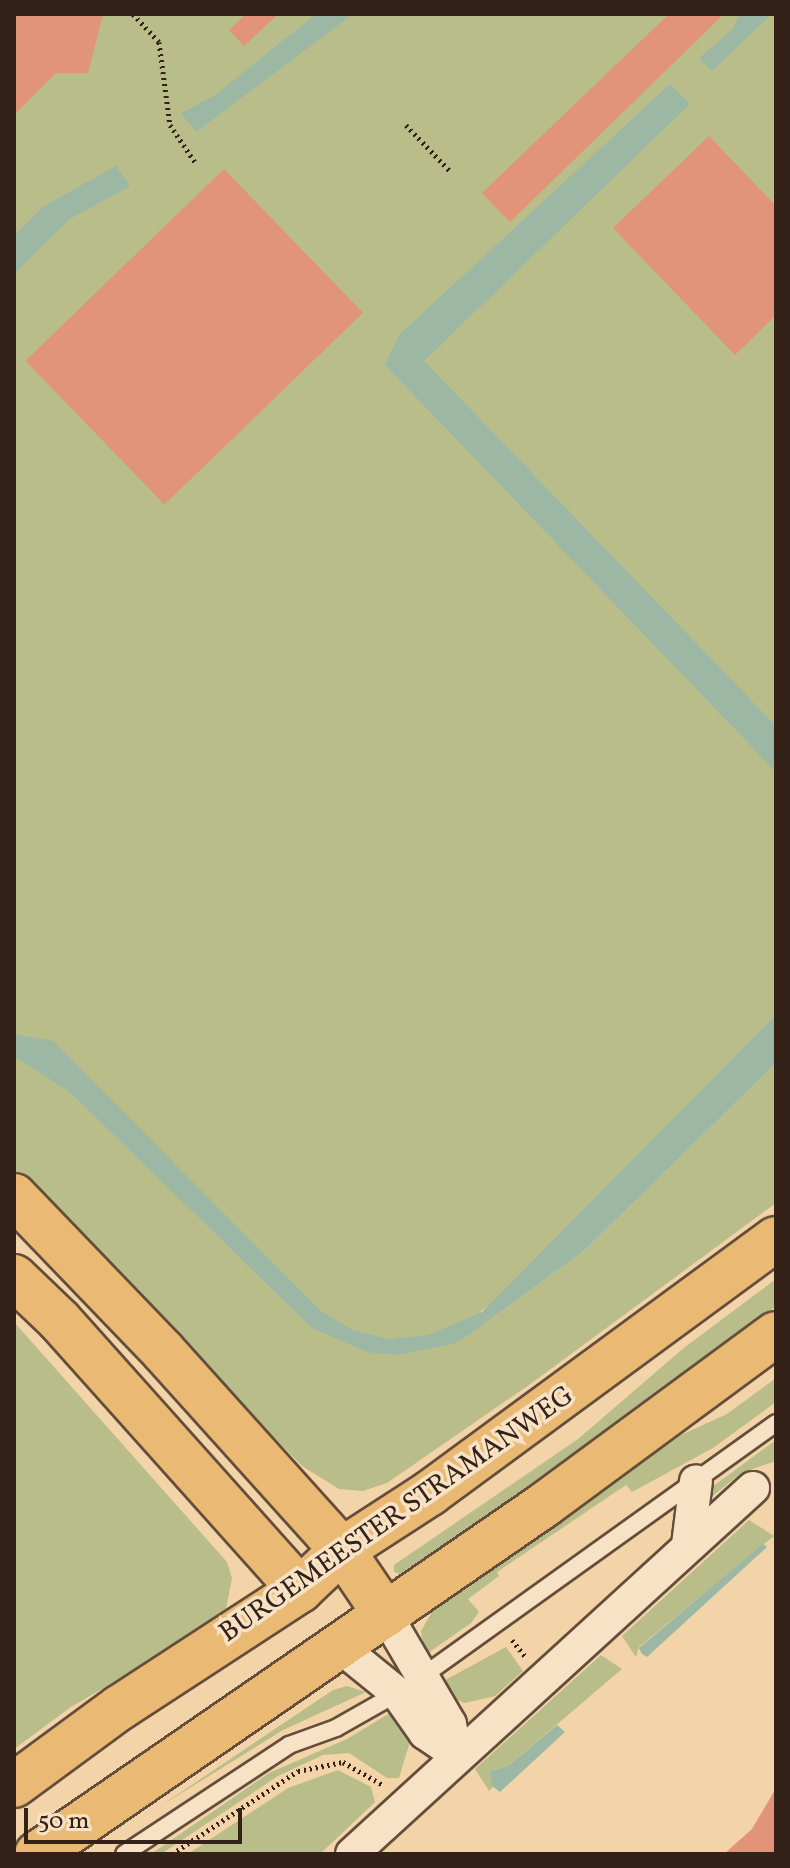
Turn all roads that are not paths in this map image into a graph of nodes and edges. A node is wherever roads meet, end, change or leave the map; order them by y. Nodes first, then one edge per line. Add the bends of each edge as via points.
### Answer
1 (14, 1196) edge
2 (776, 1239) edge
3 (14, 1277) edge
4 (776, 1334) edge
5 (776, 1423) edge
6 (696, 1481) junction
7 (753, 1488) dead end
8 (688, 1545) junction
9 (342, 1550) junction
10 (300, 1590) junction
11 (386, 1615) junction
12 (339, 1646) junction
13 (409, 1686) junction
14 (456, 1754) junction
15 (14, 1785) edge
16 (37, 1854) edge
17 (124, 1854) edge
18 (352, 1854) edge

1 - 9 main road
2 - 9 main road, BURGEMEESTER STRAMANWEG via 456,1474
3 - 10 main road via 87,1350
4 - 11 main road
5 - 6 lane
6 - 8 street
6 - 13 lane
7 - 8 street
8 - 14 street
9 - 10 main road, BURGEMEESTER STRAMANWEG
9 - 11 main road
10 - 12 main road
10 - 15 main road, BURGEMEESTER STRAMANWEG via 119,1708
11 - 12 main road
11 - 13 street
12 - 13 street
12 - 16 main road
13 - 14 street via 425,1733
13 - 17 lane via 336,1728 289,1745
14 - 18 street

